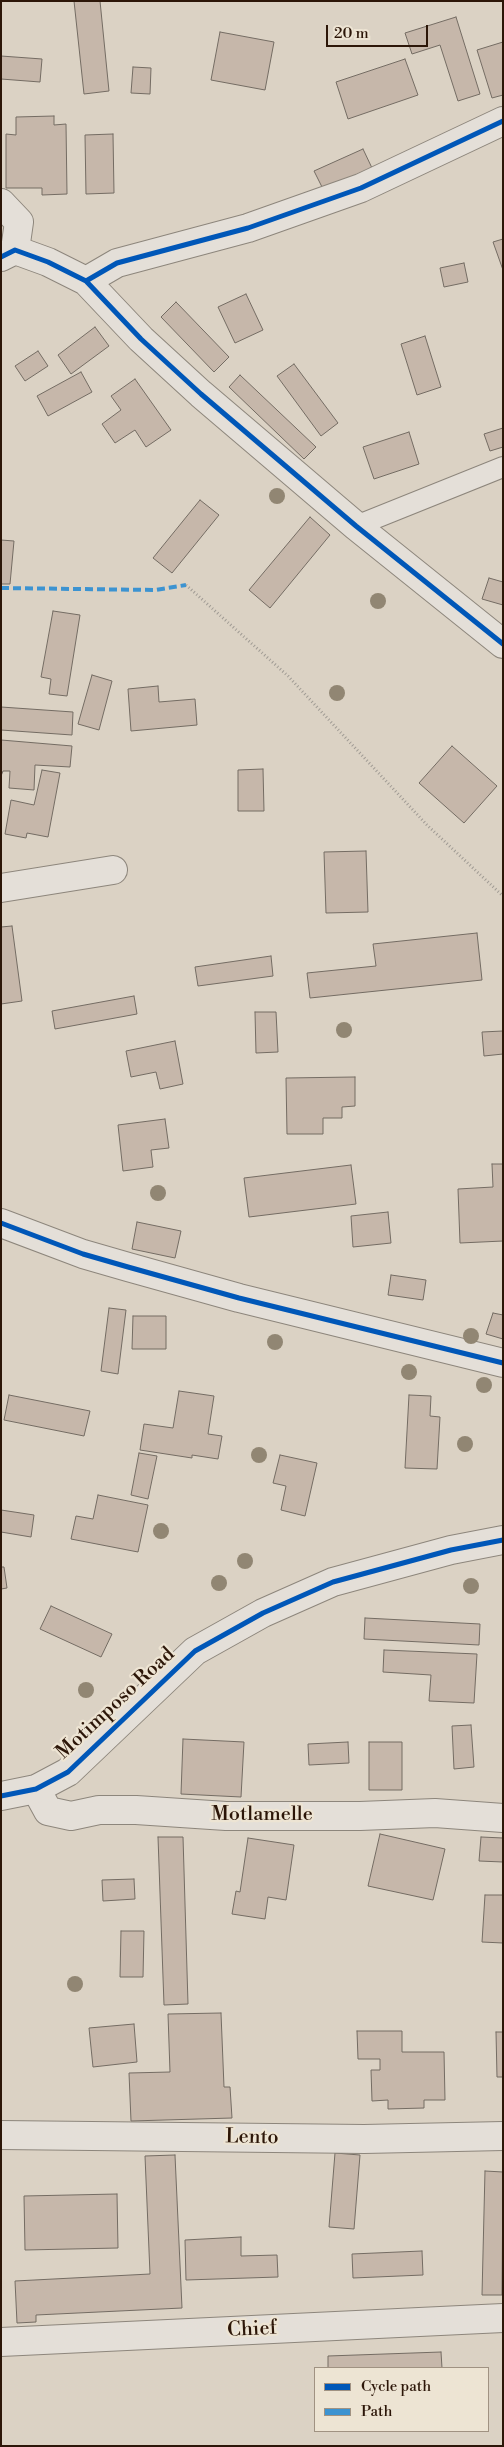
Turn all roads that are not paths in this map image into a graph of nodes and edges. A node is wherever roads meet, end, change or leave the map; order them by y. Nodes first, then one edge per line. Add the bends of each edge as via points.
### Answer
1 (503, 121) edge
2 (1, 203) edge
3 (8, 254) edge
4 (86, 281) junction
5 (503, 467) edge
6 (356, 526) junction
7 (503, 644) edge
8 (113, 870) dead end
9 (1, 888) edge
10 (1, 1223) edge
11 (503, 1363) edge
12 (503, 1540) edge
13 (36, 1789) junction
14 (1, 1796) edge
15 (503, 1818) edge
16 (1, 2135) edge
17 (503, 2136) edge
18 (503, 2318) edge
19 (1, 2342) edge

1 - 4 street via 361,188 248,228 117,263
2 - 3 street via 19,222
3 - 4 street via 48,262
4 - 6 street via 194,388
5 - 6 lane
6 - 7 street
8 - 9 street
10 - 11 street via 83,1254 137,1270
12 - 13 street, Motimposo Road via 451,1550 334,1582 263,1613 195,1651 68,1772
13 - 14 street, Motimposo Road
13 - 15 street, Motlamelle via 48,1811 71,1816 100,1810 136,1810 226,1816 435,1813
16 - 17 street, Lento via 364,2140
18 - 19 street, Chief

